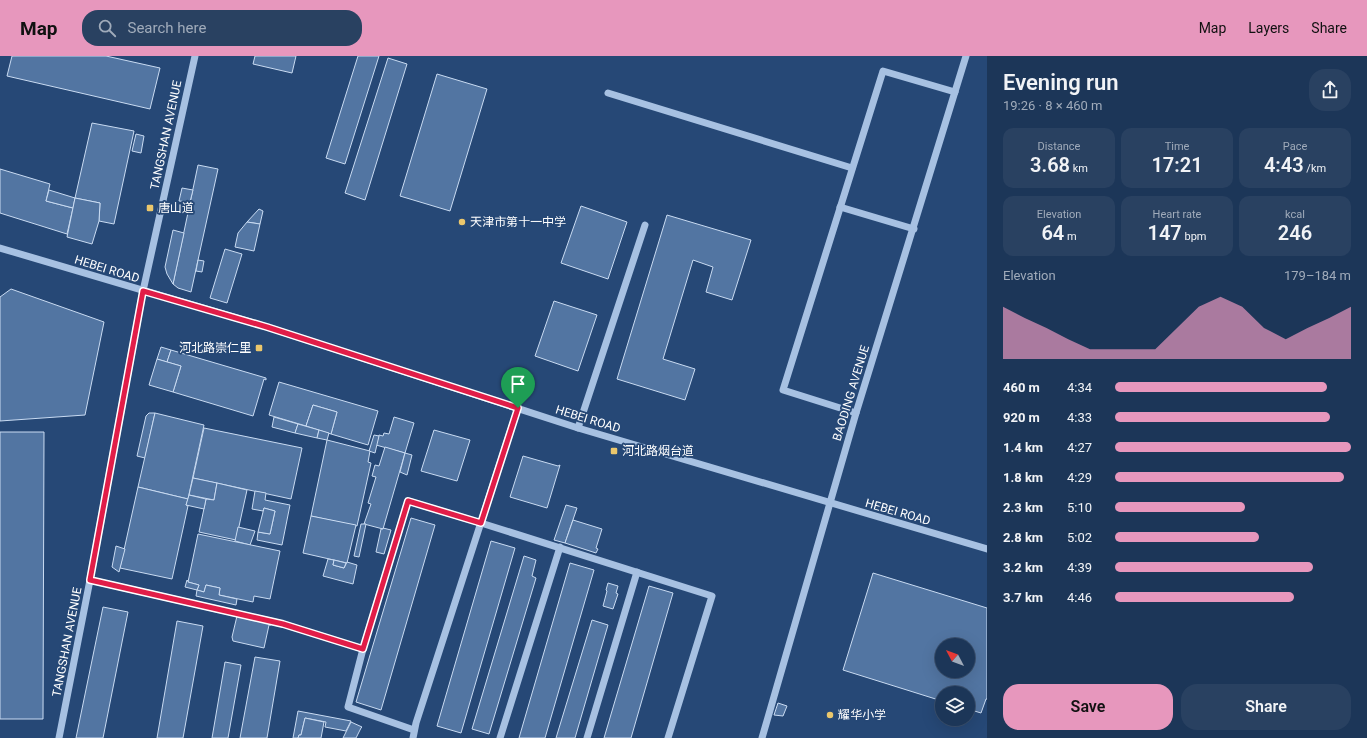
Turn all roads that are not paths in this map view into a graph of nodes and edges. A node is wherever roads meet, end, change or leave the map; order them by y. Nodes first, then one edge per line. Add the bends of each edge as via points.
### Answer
1 (195, 56) edge
2 (966, 56) edge
3 (955, 92) junction
4 (608, 93) dead end
5 (852, 168) junction
6 (840, 207) junction
7 (645, 225) dead end
8 (914, 228) junction
9 (0, 248) edge
10 (143, 291) junction
11 (518, 408) junction
12 (856, 413) junction
13 (578, 428) junction
14 (829, 503) junction
15 (481, 523) junction
16 (560, 547) junction
17 (987, 550) edge
18 (637, 572) junction
19 (90, 580) junction
20 (363, 649) junction
21 (414, 734) edge
22 (59, 738) edge
23 (500, 738) edge
24 (587, 738) edge
25 (668, 738) edge
26 (762, 738) edge

1 - 10 street, TANGSHAN AVENUE
2 - 3 street, BAODING AVENUE
3 - 5 street via 883,71
3 - 8 street, BAODING AVENUE
4 - 5 street
5 - 6 street
6 - 8 street
6 - 12 street via 783,390
7 - 13 street
8 - 12 street, BAODING AVENUE
9 - 10 street, HEBEI ROAD
10 - 11 street, HEBEI ROAD via 267,327
10 - 19 street, TANGSHAN AVENUE
11 - 13 street, HEBEI ROAD
11 - 15 street
12 - 14 street, BAODING AVENUE
13 - 14 street, HEBEI ROAD
14 - 17 street, HEBEI ROAD
14 - 26 street, BAODING AVENUE
15 - 16 street
15 - 20 street via 408,501
15 - 21 street
16 - 18 street
16 - 23 street
18 - 24 street
18 - 25 street via 712,596
19 - 20 street via 283,624
19 - 22 street, TANGSHAN AVENUE
20 - 21 street via 348,708

